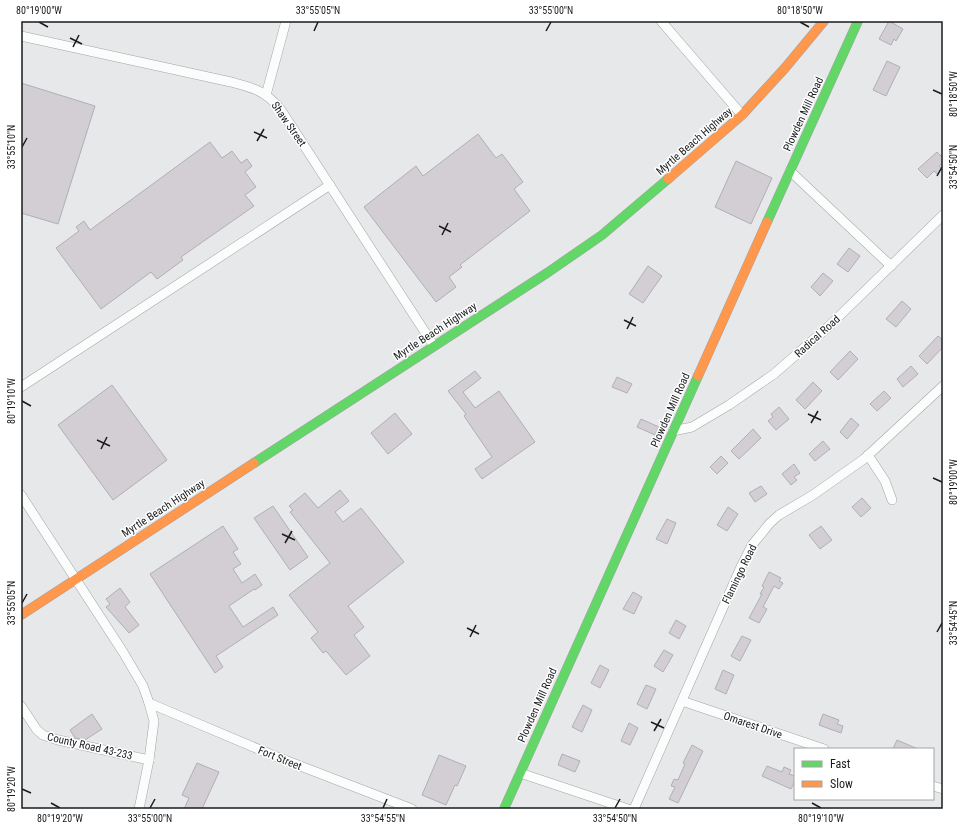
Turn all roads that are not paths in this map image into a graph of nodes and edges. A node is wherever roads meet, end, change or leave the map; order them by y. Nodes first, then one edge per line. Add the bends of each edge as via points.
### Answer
1 (286, 21) edge
2 (661, 21) edge
3 (824, 21) edge
4 (858, 21) edge
5 (21, 36) edge
6 (266, 95) junction
7 (742, 115) junction
8 (790, 171) junction
9 (330, 185) junction
10 (943, 215) edge
11 (891, 266) junction
12 (434, 346) junction
13 (943, 386) edge
14 (21, 387) edge
15 (673, 431) junction
16 (868, 455) junction
17 (21, 495) edge
18 (892, 500) dead end
19 (76, 579) junction
20 (21, 614) edge
21 (682, 701) junction
22 (149, 703) junction
23 (21, 706) edge
24 (821, 748) edge
25 (149, 760) junction
26 (520, 773) junction
27 (139, 809) edge
28 (412, 809) edge
29 (504, 809) edge
30 (628, 809) edge
31 (634, 809) edge

1 - 6 street
2 - 7 street
3 - 7 main road, Myrtle Beach Highway
4 - 8 main road, Plowden Mill Road
5 - 6 street, Shaw Street via 231,82
6 - 9 street, Shaw Street via 281,110
7 - 12 main road, Myrtle Beach Highway via 602,235
8 - 11 street
8 - 15 main road, Plowden Mill Road
9 - 12 street, Shaw Street
9 - 14 street
10 - 11 street, Radical Road
11 - 15 street, Radical Road via 828,327 774,374 692,427
12 - 19 main road, Myrtle Beach Highway
13 - 16 street, Flamingo Road
15 - 26 main road, Plowden Mill Road
16 - 18 street via 886,481
16 - 21 street, Flamingo Road via 813,495 779,515 757,537 740,569
17 - 19 street
19 - 20 main road, Myrtle Beach Highway
19 - 22 street via 123,652 143,686
21 - 24 street, Omarest Drive
21 - 31 street, Flamingo Road
22 - 25 street via 154,721
22 - 28 street, Fort Street via 277,757
23 - 25 street, County Road 43-233 via 43,735
25 - 27 street
26 - 29 main road, Plowden Mill Road
26 - 30 street

